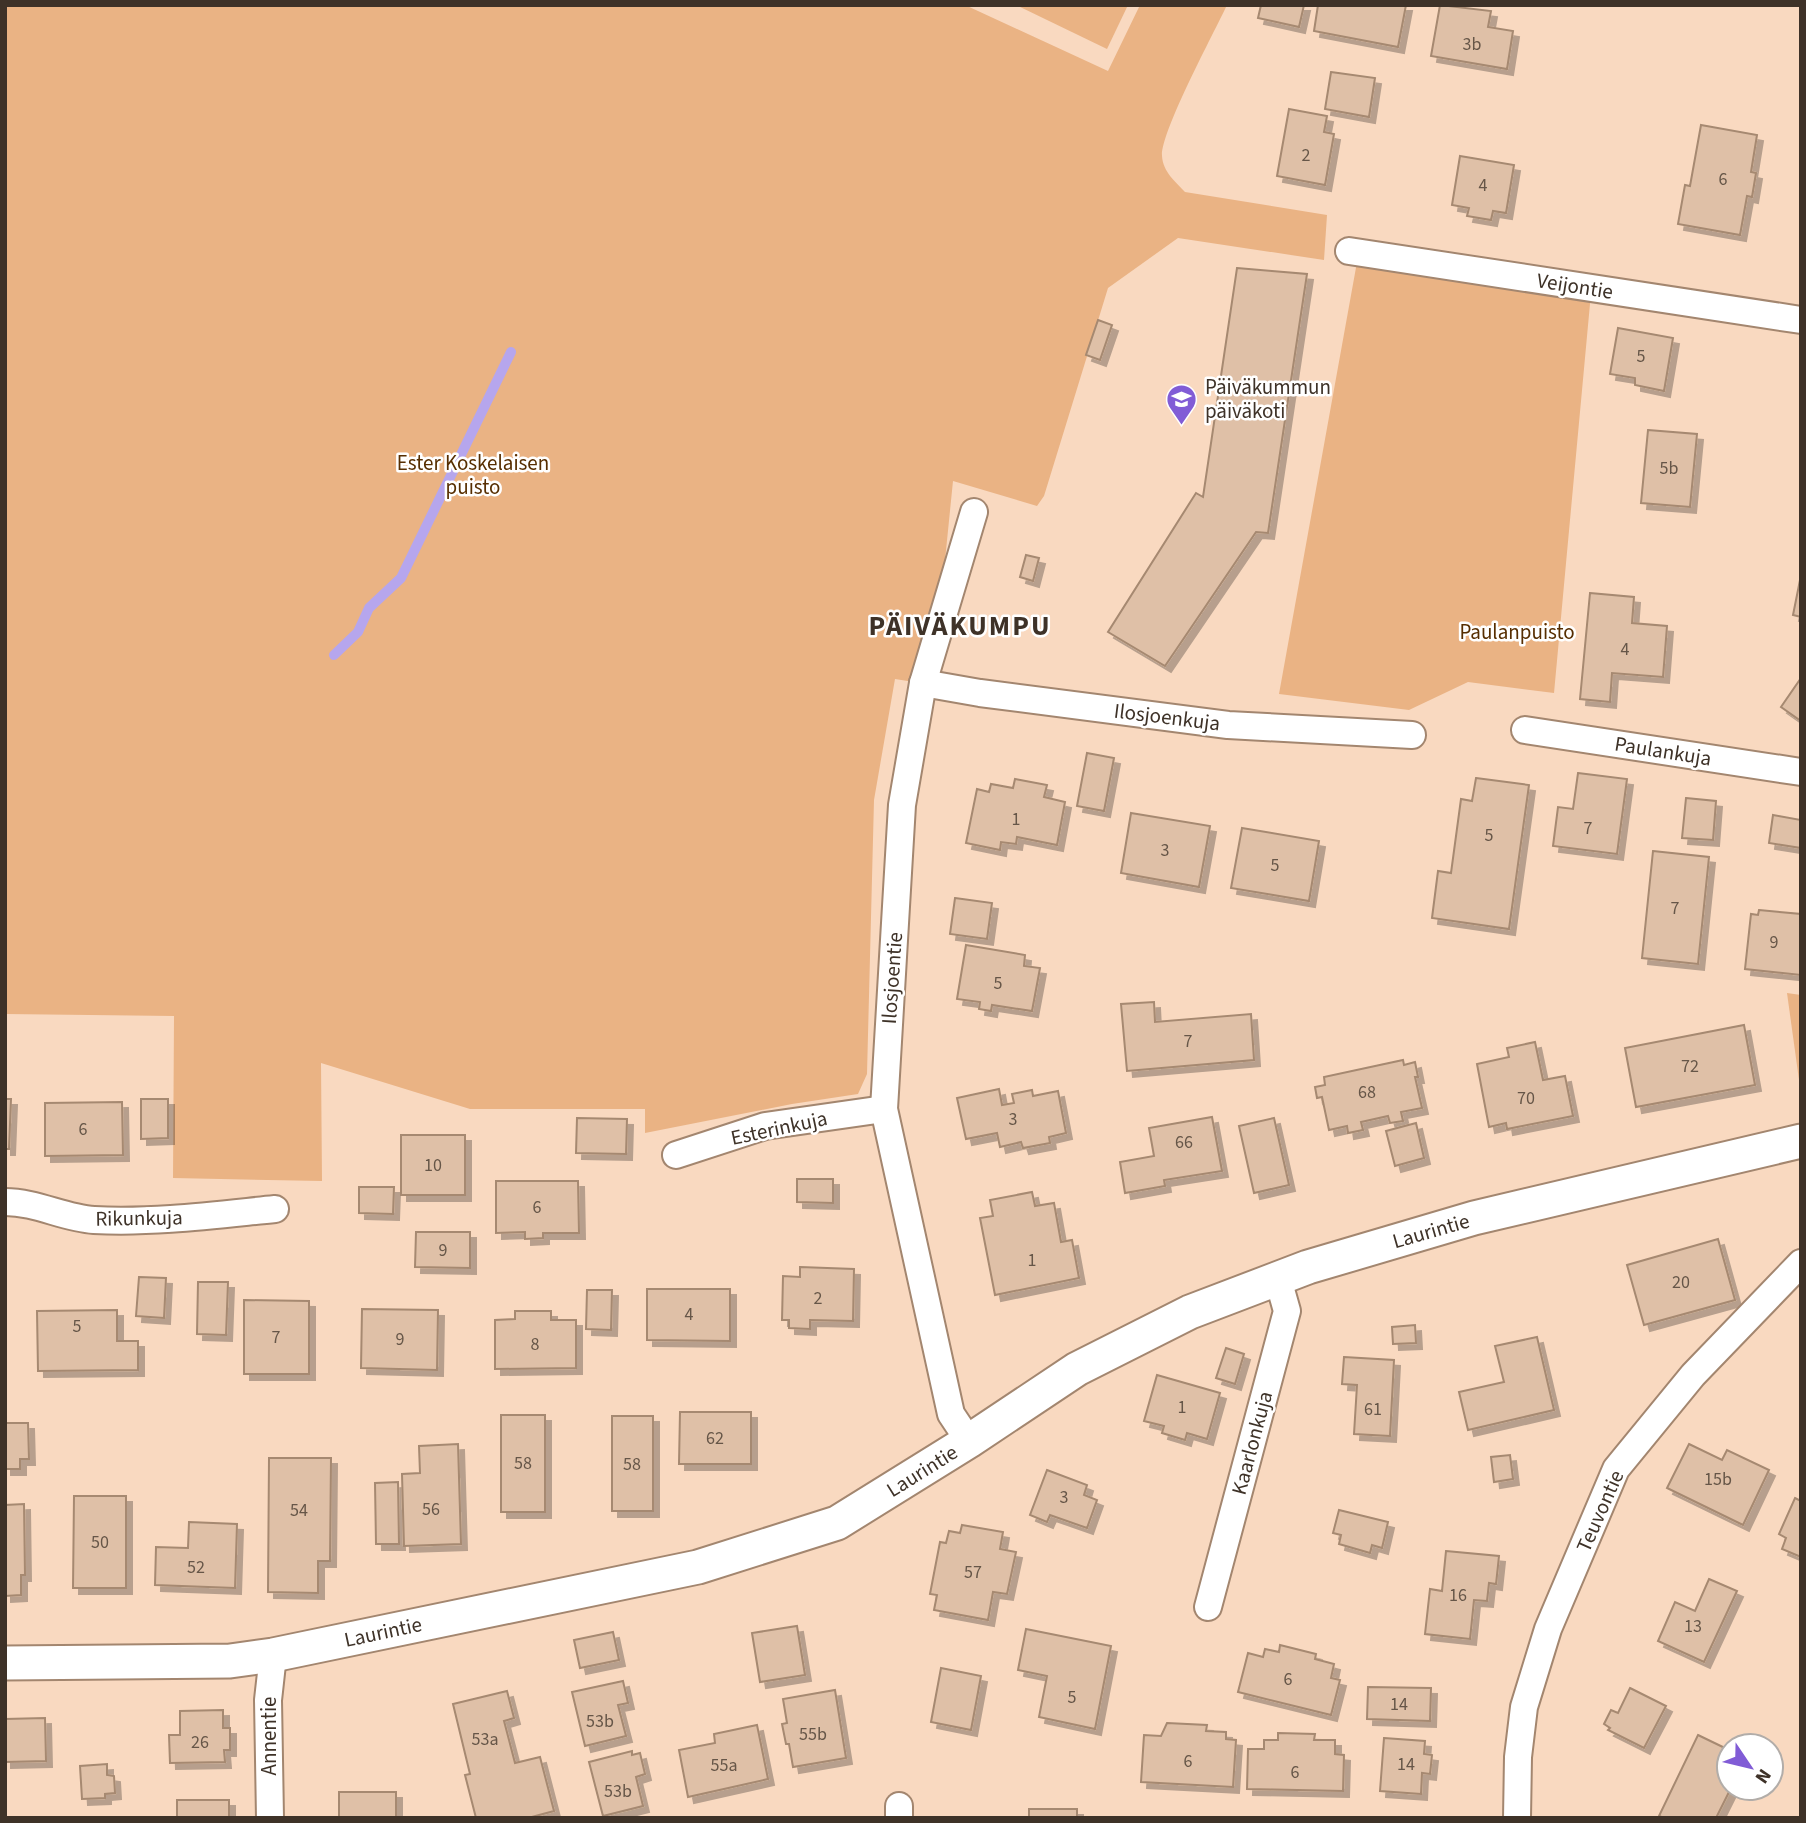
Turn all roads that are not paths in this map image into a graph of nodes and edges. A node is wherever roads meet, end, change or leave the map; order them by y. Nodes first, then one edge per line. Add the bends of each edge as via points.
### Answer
1 (1349, 251) dead end
2 (1801, 320) edge
3 (974, 512) dead end
4 (923, 683) junction
5 (1525, 730) dead end
6 (1412, 735) dead end
7 (1801, 772) edge
8 (884, 1109) junction
9 (1801, 1141) edge
10 (676, 1154) dead end
11 (5, 1202) edge
12 (275, 1209) dead end
13 (1801, 1263) edge
14 (1278, 1279) junction
15 (969, 1441) junction
16 (1208, 1607) dead end
17 (272, 1655) junction
18 (5, 1663) edge
19 (270, 1818) edge
20 (1517, 1818) edge

1 - 2 street, Veijontie
3 - 4 street, Ilosjoentie
4 - 6 street, Ilosjoenkuja via 1228,725
4 - 8 street, Ilosjoentie via 902,805
5 - 7 street, Paulankuja
8 - 10 street, Esterinkuja via 765,1126
8 - 15 street, Ilosjoentie via 951,1414
9 - 14 street, Laurintie via 1474,1218
11 - 12 street, Rikunkuja via 23,1202 90,1220 155,1221
13 - 20 street, Teuvontie via 1693,1375 1616,1469 1548,1629 1524,1707
14 - 15 street, Laurintie via 1189,1312 1077,1369
14 - 16 street, Kaarlonkuja via 1287,1311
15 - 17 street, Laurintie via 837,1523 698,1567
17 - 18 street, Laurintie via 230,1661
17 - 19 street, Annentie

